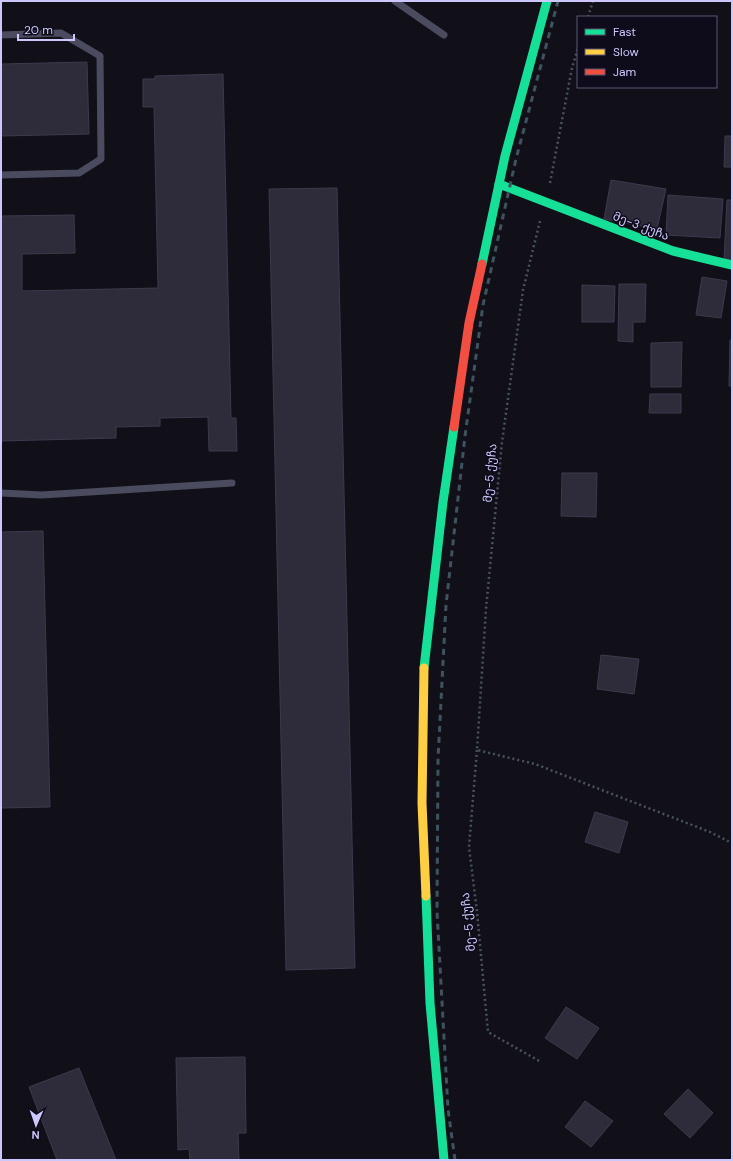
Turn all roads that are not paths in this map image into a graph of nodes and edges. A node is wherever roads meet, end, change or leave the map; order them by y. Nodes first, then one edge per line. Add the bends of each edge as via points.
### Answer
1 (395, 1) edge
2 (547, 1) edge
3 (1, 35) edge
4 (444, 35) dead end
5 (1, 175) edge
6 (499, 184) junction
7 (732, 265) edge
8 (232, 483) dead end
9 (1, 493) edge
10 (444, 1160) edge

1 - 4 lane
2 - 6 street via 504,156
3 - 5 lane via 61,33 100,56 101,159 79,174
6 - 7 street, მე-3 ქუჩა via 673,251
6 - 10 street via 469,323 443,502 424,672 422,826 430,1003
8 - 9 lane via 42,496

